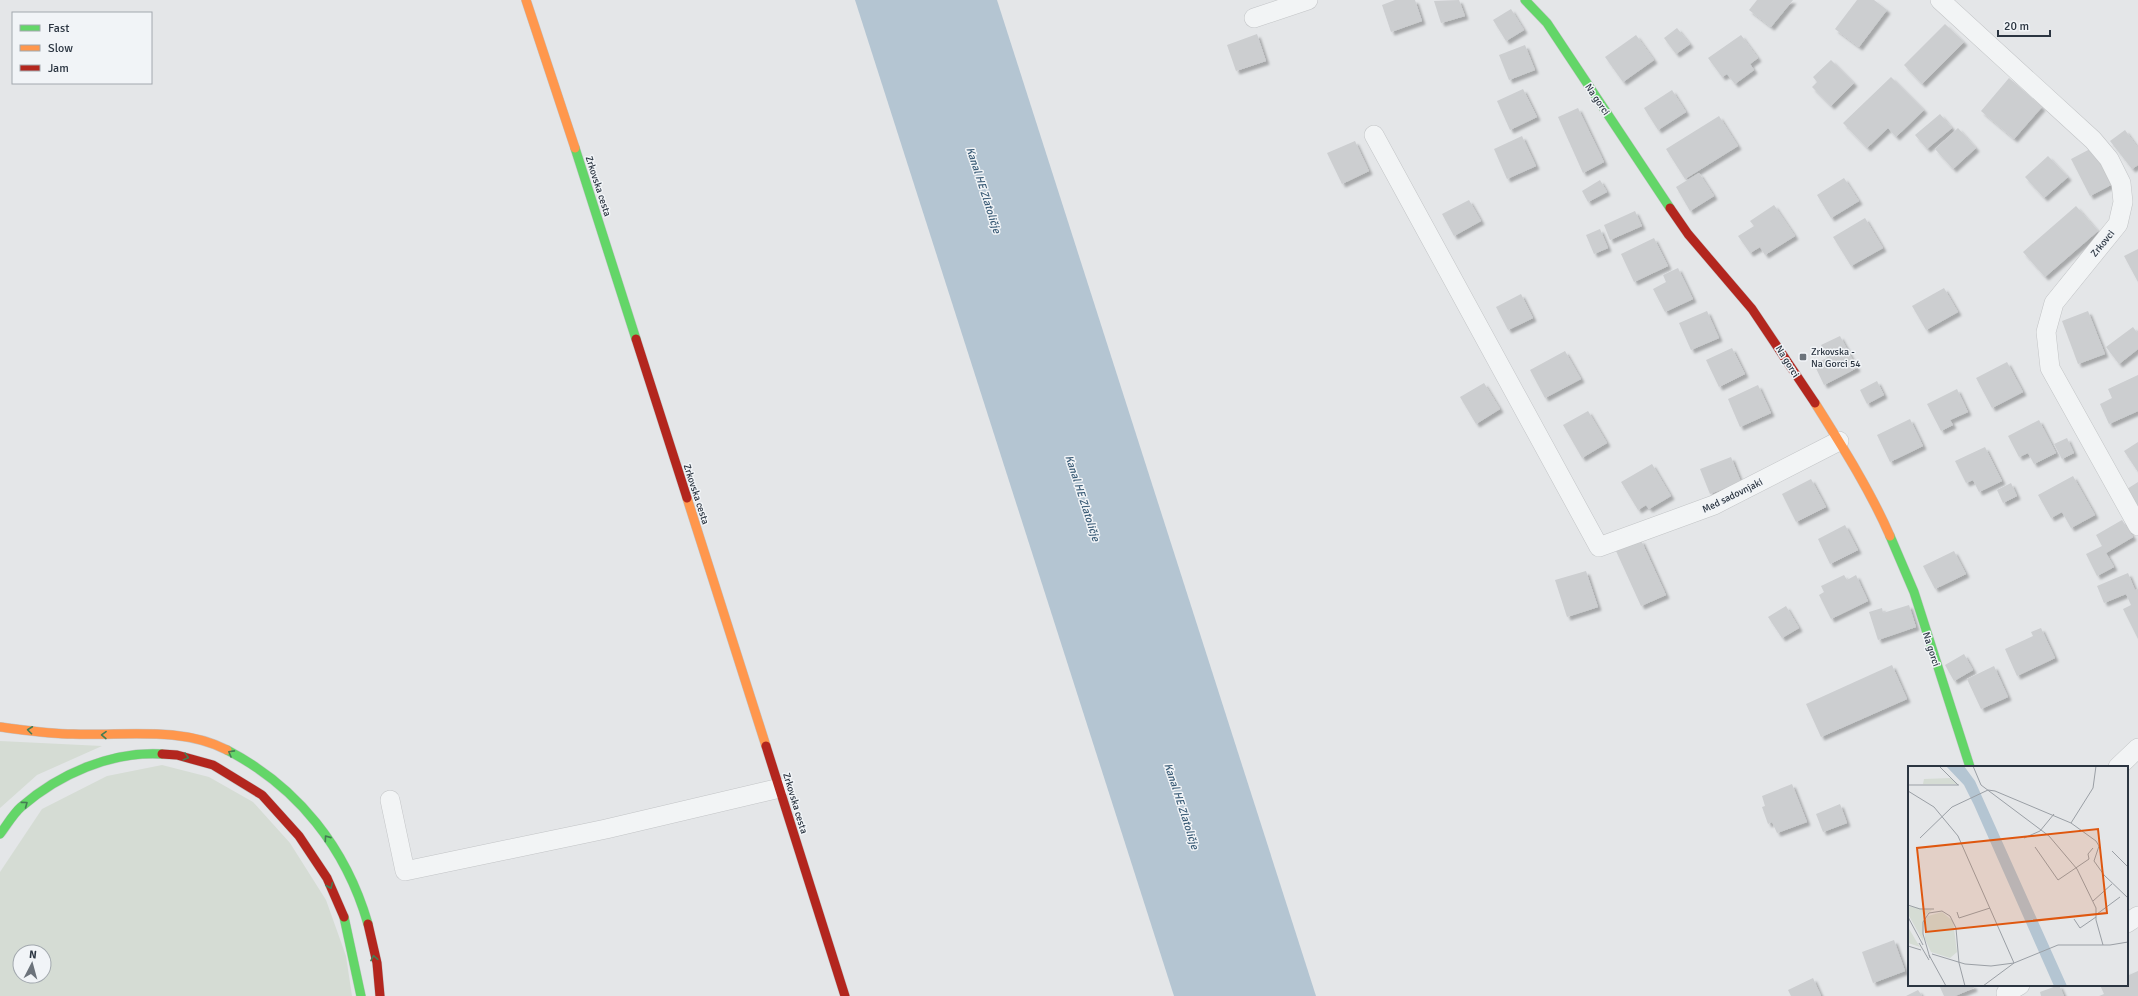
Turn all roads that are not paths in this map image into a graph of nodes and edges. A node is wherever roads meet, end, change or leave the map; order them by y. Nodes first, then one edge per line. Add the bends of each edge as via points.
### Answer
1 (526, 0) edge
2 (1308, 0) edge
3 (1525, 0) edge
4 (1940, 0) edge
5 (1254, 18) dead end
6 (1374, 135) dead end
7 (1839, 441) junction
8 (2138, 526) edge
9 (0, 727) edge
10 (2138, 748) edge
11 (1970, 766) edge
12 (2119, 766) edge
13 (780, 788) junction
14 (390, 800) dead end
15 (0, 834) edge
16 (2138, 916) edge
17 (2128, 922) edge
18 (361, 996) edge
19 (380, 996) edge
20 (845, 996) edge

1 - 13 main road, Zrkovska cesta
2 - 5 street
3 - 7 main road, Na gorci via 1547,23 1688,234 1752,308 1772,336
4 - 8 street, Zrkovci via 2093,140 2108,159 2121,184 2123,202 2118,224 2054,302 2046,332 2050,368
6 - 7 street, Med sadovnjaki via 1598,547 1714,506
7 - 11 main road, Na gorci via 1881,516 1914,592
19 -> 9 main road via 366,919 346,866 325,835 292,795 250,764 216,745 179,736 60,734
10 - 12 street
13 - 14 street via 606,829 405,871
13 - 20 main road, Zrkovska cesta
15 -> 18 main road via 20,808 55,782 96,763 147,753 177,755 213,764 262,795 299,836 327,878 346,921
16 - 17 street

